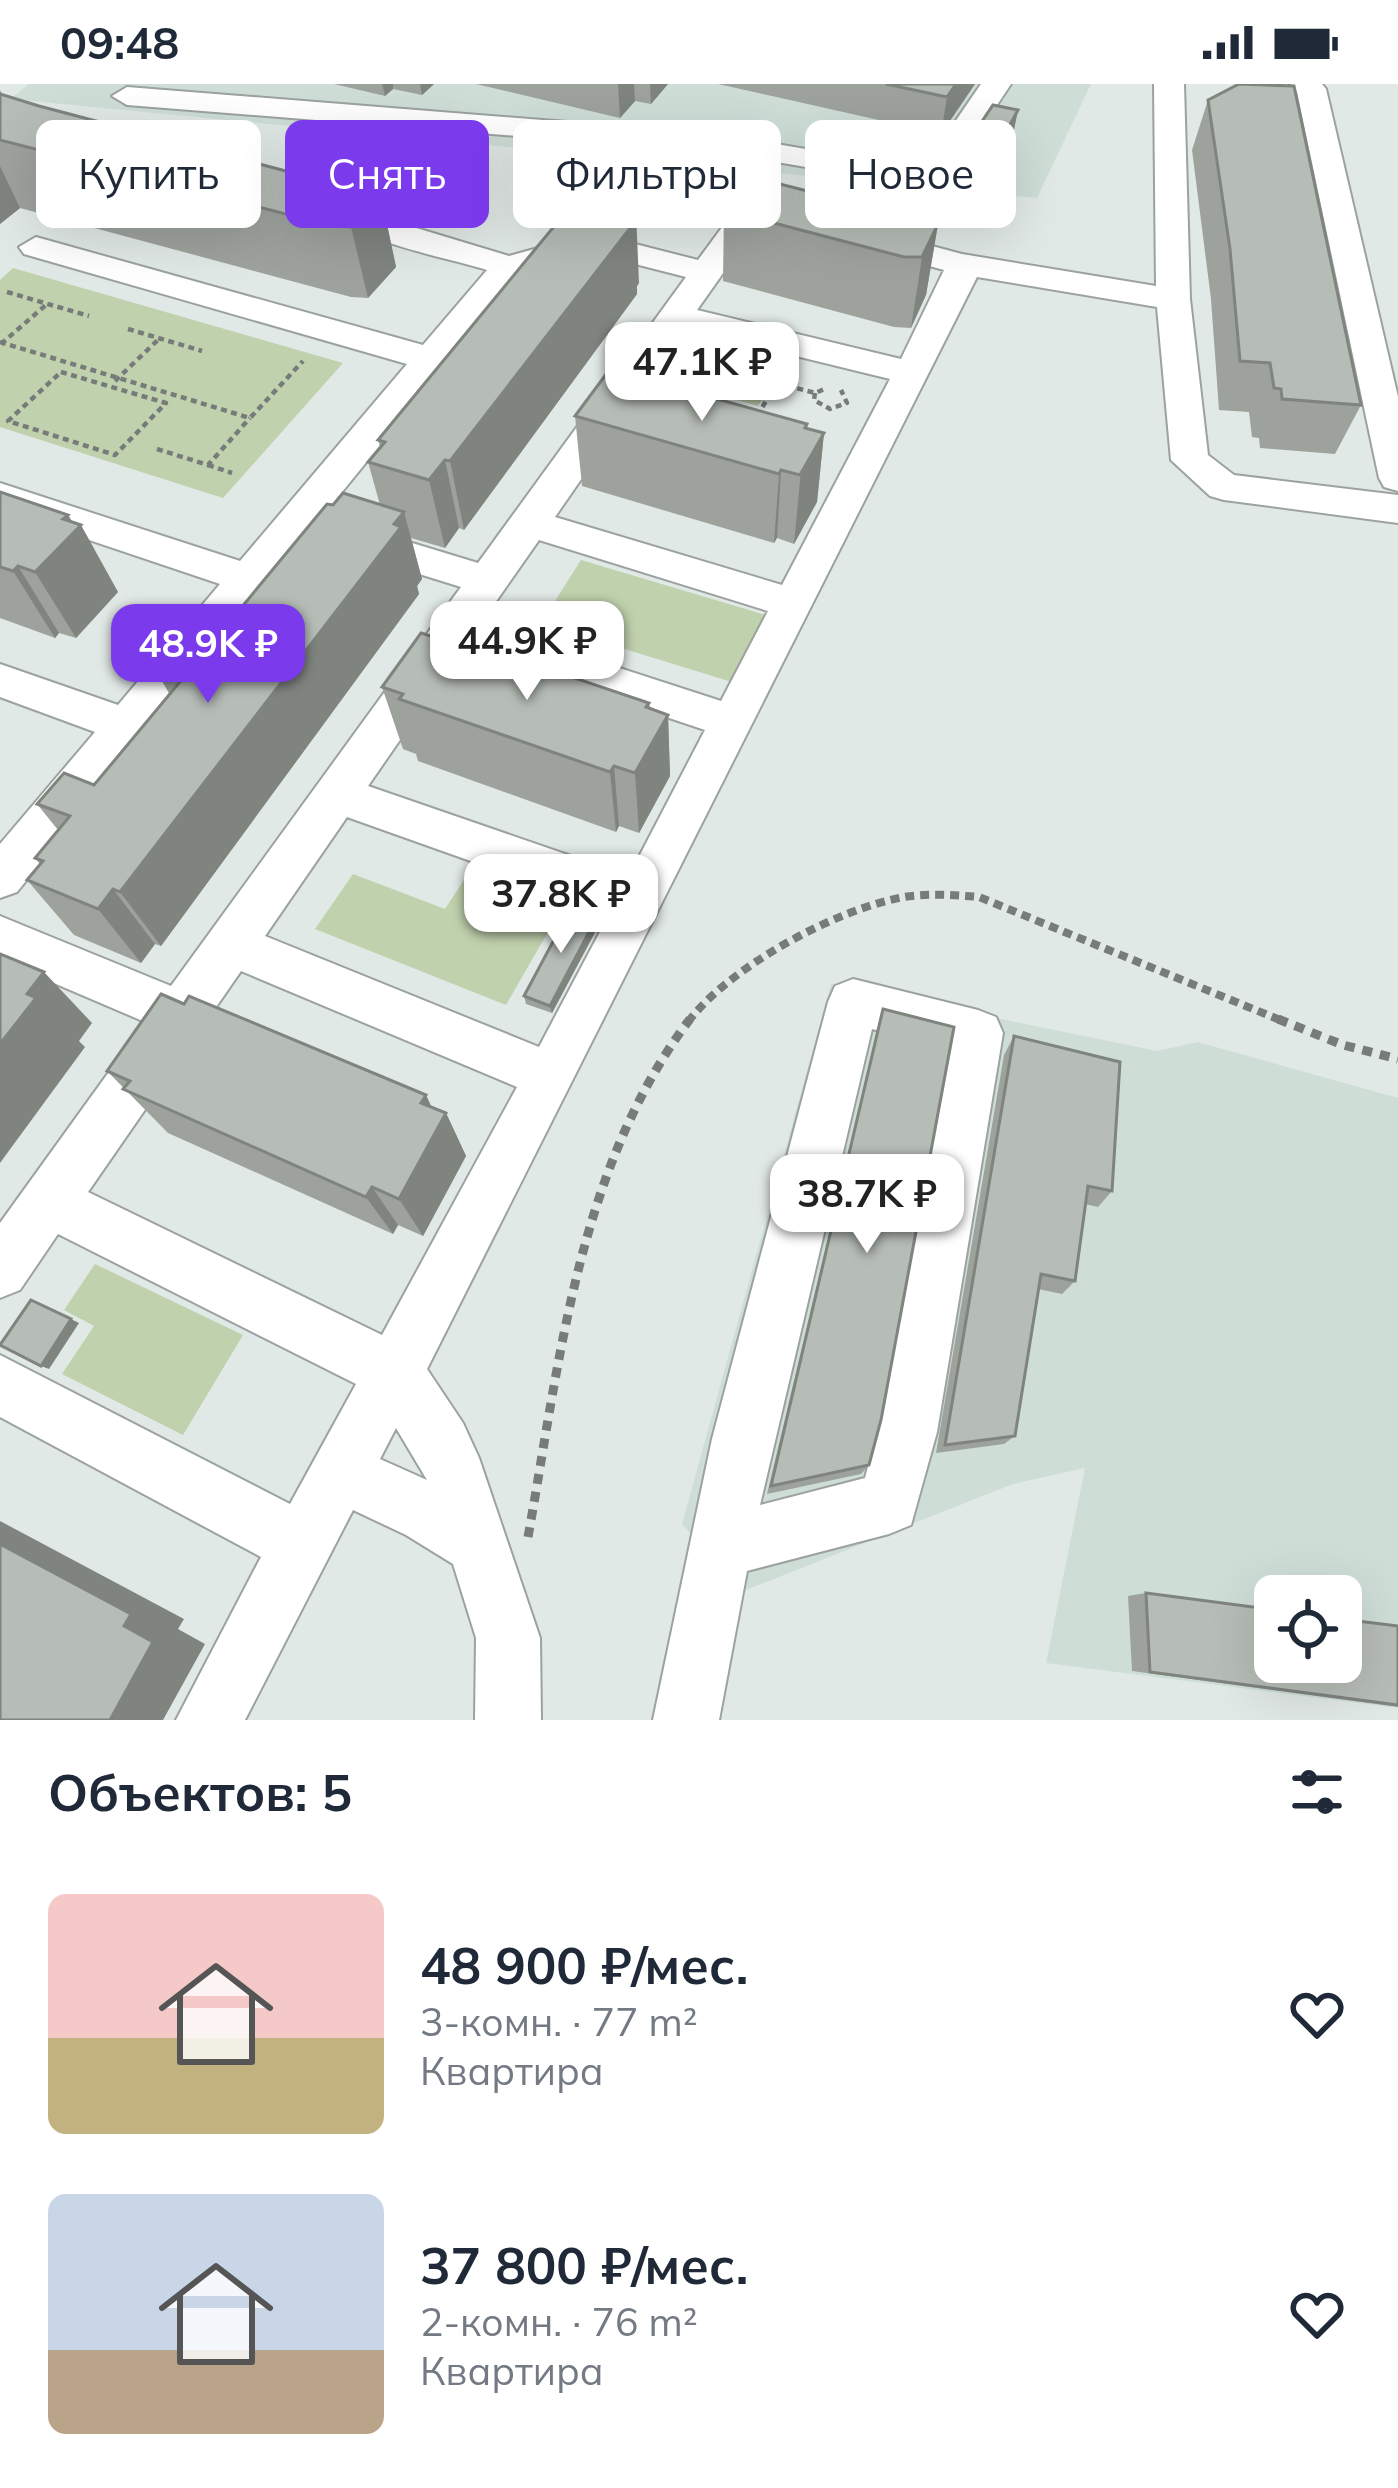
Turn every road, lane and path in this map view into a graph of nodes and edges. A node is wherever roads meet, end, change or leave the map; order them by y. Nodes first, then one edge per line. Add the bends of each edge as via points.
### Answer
1 (996, 84) edge
2 (1169, 84) edge
3 (1305, 84) edge
4 (167, 92) edge
5 (127, 96) dead end
6 (1347, 110) dead end
7 (382, 228) edge
8 (36, 248) dead end
9 (959, 264) junction
10 (508, 266) junction
11 (707, 272) junction
12 (7, 292) dead end
13 (1173, 299) junction
14 (47, 304) junction
15 (89, 316) dead end
16 (676, 316) junction
17 (128, 329) dead end
18 (160, 338) junction
19 (1, 344) edge
20 (800, 346) junction
21 (1398, 347) edge
22 (202, 351) dead end
23 (431, 359) junction
24 (303, 362) dead end
25 (910, 373) junction
26 (118, 378) junction
27 (777, 383) junction
28 (110, 387) junction
29 (815, 393) junction
30 (617, 400) junction
31 (660, 411) edge
32 (250, 418) junction
33 (747, 433) edge
34 (158, 449) dead end
35 (208, 465) junction
36 (232, 472) dead end
37 (1398, 478) edge
38 (0, 496) edge
39 (1398, 509) edge
40 (296, 521) junction
41 (530, 523) junction
42 (249, 579) junction
43 (488, 581) junction
44 (794, 603) junction
45 (453, 630) junction
46 (0, 680) edge
47 (732, 722) junction
48 (126, 725) junction
49 (338, 794) junction
50 (0, 878) edge
51 (640, 901) junction
52 (0, 937) edge
53 (231, 944) junction
54 (181, 1014) junction
55 (551, 1076) junction
56 (49, 1201) junction
57 (0, 1270) edge
58 (394, 1372) junction
59 (0, 1385) edge
60 (340, 1473) junction
61 (474, 1542) junction
62 (301, 1544) junction
63 (718, 1547) junction
64 (208, 1720) edge
65 (508, 1720) edge
66 (686, 1720) edge

1 - 4 lane via 946,158 887,172 719,143
2 - 13 lane
3 - 37 lane
4 - 5 lane
6 - 21 lane
7 - 10 lane
8 - 23 lane
9 - 11 lane via 748,214
9 - 13 lane
9 - 25 lane via 962,274
10 - 11 lane via 592,243
10 - 23 lane
11 - 16 lane
12 - 14 path
13 - 39 lane via 1190,460 1224,487
14 - 15 path
14 - 19 path
16 - 20 lane
16 - 30 lane
17 - 18 path
18 - 22 path
18 - 26 path
19 - 26 path
20 - 25 lane
20 - 27 path
23 - 40 lane
24 - 32 path
25 - 44 lane via 845,458
26 - 28 path
26 - 32 path
27 - 29 path
27 - 33 path
28 - 28 path via 61,372 8,421 116,455 166,404
29 - 29 path via 820,406 847,403 842,390
30 - 31 lane
30 - 41 lane
32 - 35 path
34 - 35 path
35 - 36 path
38 - 42 lane
40 - 42 lane
40 - 43 lane
41 - 43 lane
41 - 44 lane
42 - 48 lane
43 - 45 lane
44 - 47 lane
45 - 47 lane
45 - 49 lane
46 - 48 lane
47 - 51 lane
48 - 50 lane
49 - 51 lane
49 - 53 lane
51 - 55 lane
52 - 54 lane
53 - 54 lane
53 - 55 lane
54 - 56 lane
55 - 58 lane
56 - 57 lane
56 - 58 lane
58 - 60 lane
58 - 61 lane via 442,1444
59 - 62 lane
60 - 61 lane
60 - 62 lane
61 - 65 lane via 508,1638
62 - 64 lane
63 - 63 lane via 853,1002 978,1033 889,1503
63 - 66 lane

